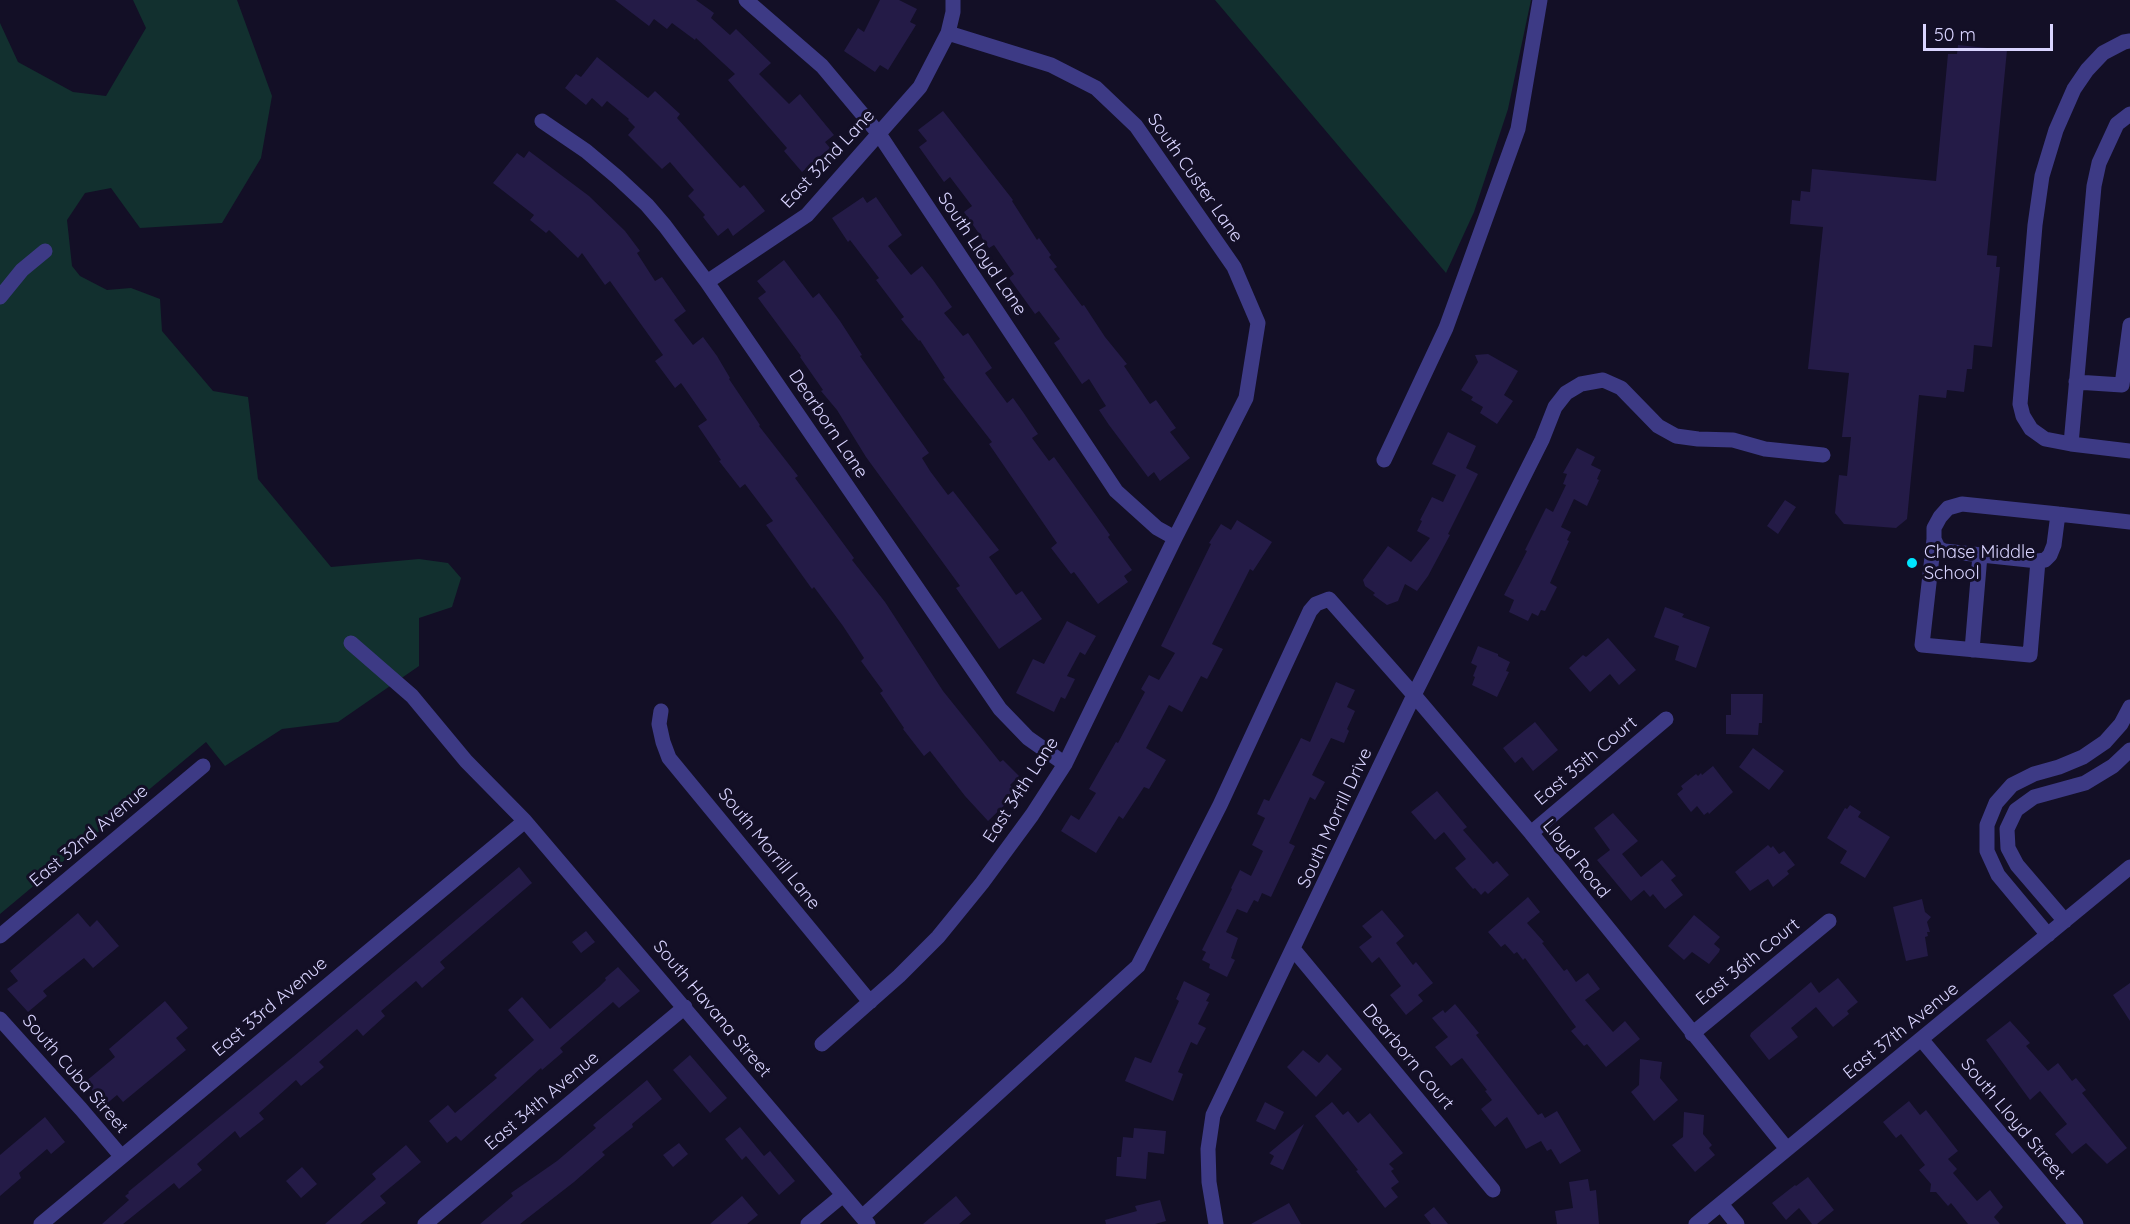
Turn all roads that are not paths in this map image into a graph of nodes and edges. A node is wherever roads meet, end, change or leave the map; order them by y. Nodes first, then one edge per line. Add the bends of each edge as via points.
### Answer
1 (746, 0) edge
2 (953, 0) edge
3 (1540, 0) edge
4 (948, 33) junction
5 (2130, 42) edge
6 (2130, 114) edge
7 (542, 122) dead end
8 (879, 134) junction
9 (45, 251) dead end
10 (707, 282) junction
11 (0, 297) edge
12 (2130, 325) edge
13 (2076, 382) junction
14 (2070, 444) junction
15 (2130, 451) edge
16 (1823, 455) dead end
17 (1384, 460) dead end
18 (1206, 480) joint
19 (2058, 514) junction
20 (2130, 522) edge
21 (1175, 538) junction
22 (1934, 539) junction
23 (1980, 555) junction
24 (2038, 561) junction
25 (351, 643) dead end
26 (1972, 650) junction
27 (1414, 695) junction
28 (2130, 707) edge
29 (662, 711) dead end
30 (1666, 719) dead end
31 (2130, 750) edge
32 (1065, 764) junction
33 (203, 766) dead end
34 (525, 821) junction
35 (1531, 833) junction
36 (2127, 876) edge
37 (1829, 921) dead end
38 (2065, 921) junction
39 (2048, 935) junction
40 (0, 936) edge
41 (1294, 950) junction
42 (870, 1002) junction
43 (685, 1007) junction
44 (0, 1019) edge
45 (1692, 1034) junction
46 (1921, 1039) junction
47 (822, 1044) dead end
48 (1787, 1149) junction
49 (121, 1156) junction
50 (1493, 1190) dead end
51 (843, 1195) junction
52 (1721, 1204) junction
53 (865, 1221) edge
54 (41, 1224) edge
55 (425, 1224) edge
56 (808, 1224) edge
57 (1216, 1224) edge
58 (1696, 1224) edge
59 (1737, 1224) edge
60 (2076, 1224) edge

1 - 8 street, South Lloyd Lane via 822,66
2 - 4 street
3 - 17 street via 1518,129 1446,328
4 - 8 street, East 32nd Lane via 920,87
4 - 18 street, South Custer Lane via 1051,65 1096,88 1136,126 1234,267 1258,323 1246,398
5 - 14 street via 2103,53 2074,89 2056,130 2039,195 2020,404 2031,429 2045,439
6 - 13 street via 2117,124 2094,186
7 - 10 street, Dearborn Lane via 586,151 647,205
8 - 10 street, East 32nd Lane via 807,215
8 - 21 street, South Lloyd Lane via 1116,491 1157,528
9 - 11 street via 22,270
10 - 32 street, Dearborn Lane via 1000,709 1028,738
12 - 13 street via 2122,386
13 - 14 street
14 - 15 street
16 - 27 street, South Morrill Drive via 1765,449 1733,440 1676,436 1658,426 1621,388 1603,380 1581,384 1566,393 1555,407
18 - 21 street, East 34th Lane
19 - 20 street
19 - 22 street via 1962,504 1948,508 1940,517
19 - 24 street via 2050,555
21 - 32 street, East 34th Lane
22 - 23 street via 1944,551
22 - 26 street via 1922,645
23 - 24 street
23 - 26 street
24 - 26 street via 2030,655
25 - 34 street, South Havana Street via 412,696 466,761
27 - 35 street, Lloyd Road
27 - 41 street, South Morrill Drive
27 - 53 street, Lloyd Road via 1329,599 1316,604 1138,966
28 - 39 street via 2105,742 2083,757 2012,785 1996,803 1987,825 1987,851 1998,875
29 - 42 street, South Morrill Lane via 659,724 669,758
30 - 35 street, East 35th Court
31 - 38 street via 2085,783 2034,797 2016,810 2007,829 2008,848 2017,865
32 - 42 street, East 34th Lane via 1032,815 938,937
33 - 40 street, East 32nd Avenue
34 - 43 street, South Havana Street
34 - 49 street, East 33rd Avenue
35 - 45 street, Lloyd Road
36 - 38 street, East 37th Avenue
37 - 45 street, East 36th Court
38 - 39 street, East 37th Avenue
39 - 46 street, East 37th Avenue
41 - 50 street, Dearborn Court
41 - 57 street, South Morrill Drive via 1213,1115 1208,1149
42 - 47 street, East 34th Lane
43 - 51 street, South Havana Street
43 - 55 street, East 34th Avenue
44 - 49 street, South Cuba Street
45 - 48 street, Lloyd Road
46 - 48 street, East 37th Avenue
46 - 60 street, South Lloyd Street
48 - 52 street, East 37th Avenue
49 - 54 street, East 33rd Avenue
51 - 53 street, South Havana Street
51 - 56 street
52 - 58 street, East 37th Avenue
52 - 59 street

